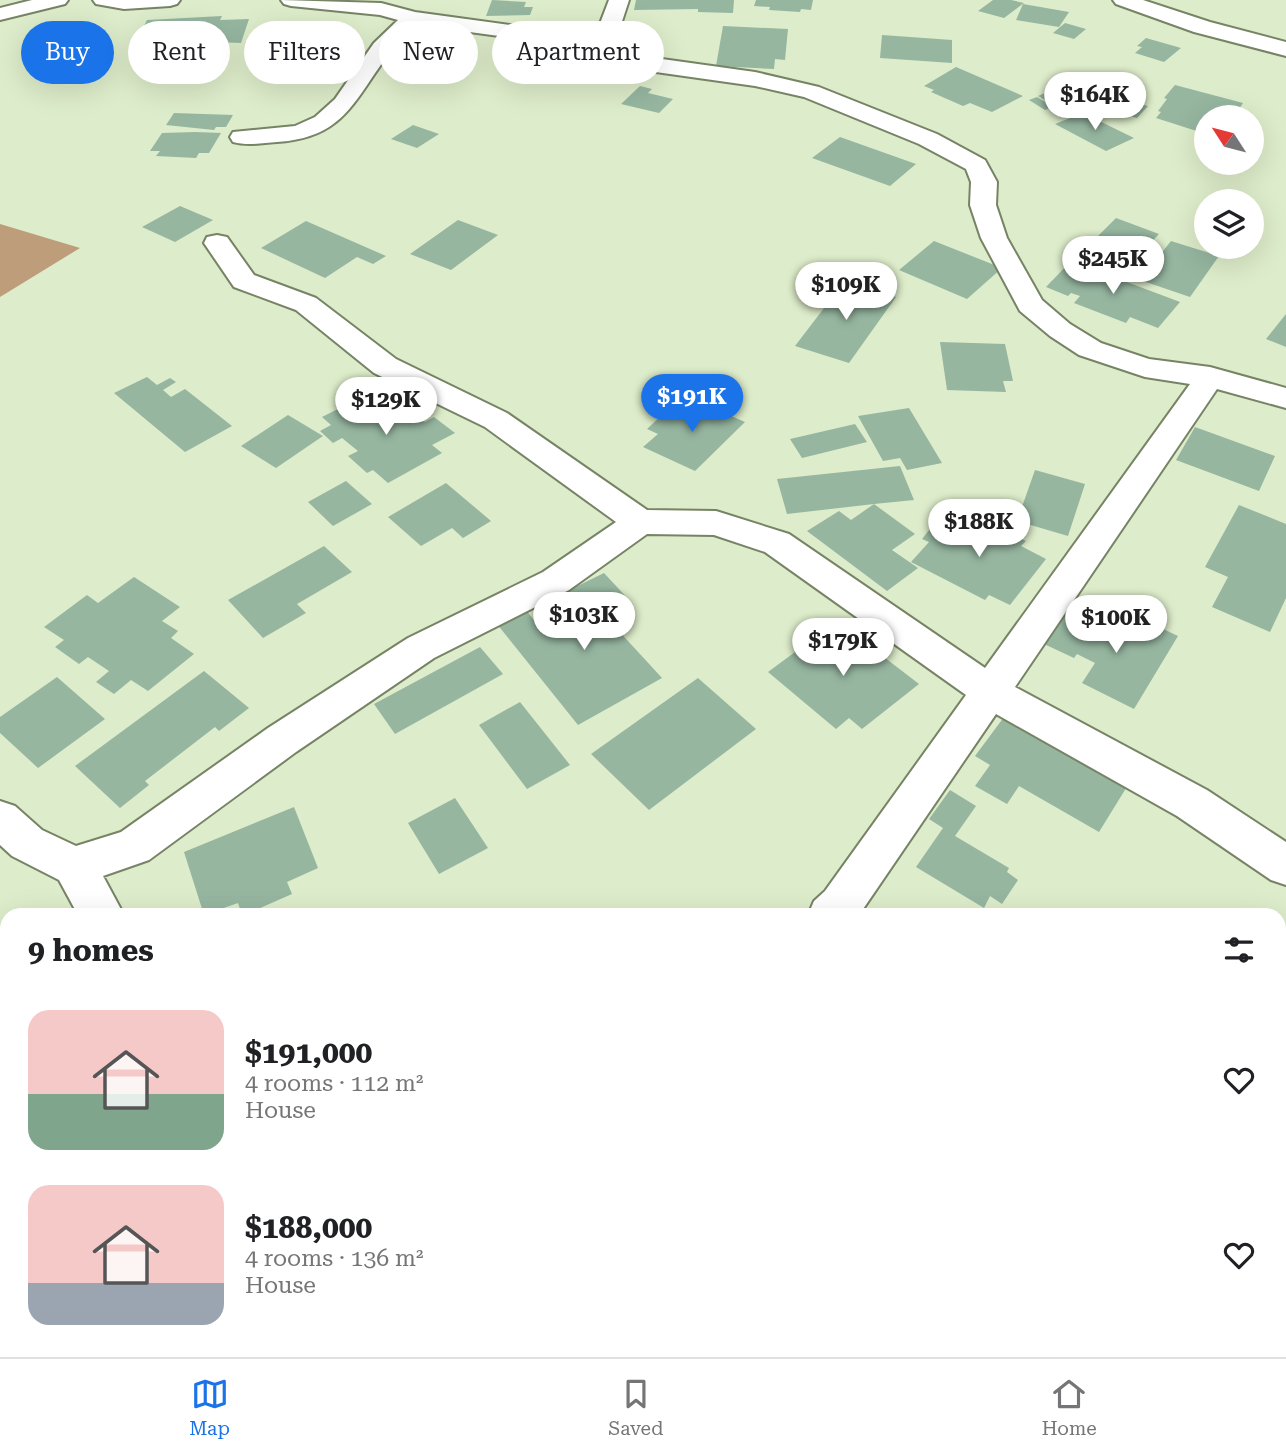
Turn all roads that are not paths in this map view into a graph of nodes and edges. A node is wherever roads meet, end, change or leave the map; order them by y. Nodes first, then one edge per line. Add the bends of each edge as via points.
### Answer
1 (58, 0) edge
2 (103, 0) edge
3 (170, 0) edge
4 (291, 0) edge
5 (619, 0) edge
6 (1123, 0) edge
7 (384, 5) edge
8 (0, 14) edge
9 (413, 18) junction
10 (611, 21) edge
11 (492, 28) edge
12 (1286, 48) edge
13 (664, 67) edge
14 (242, 137) dead end
15 (217, 243) dead end
16 (1210, 377) junction
17 (1286, 398) edge
18 (640, 522) junction
19 (991, 692) junction
20 (0, 819) edge
21 (74, 866) junction
22 (1286, 866) edge
23 (98, 908) edge
24 (838, 908) edge

1 - 8 street
2 - 3 street
4 - 7 street
5 - 10 street
6 - 12 street via 1202,27
7 - 9 street
9 - 11 street
9 - 14 street via 383,47 330,119 291,134
13 - 16 street via 788,85 928,139 976,165 984,182 983,205 994,238 1030,305 1090,349 1146,368
15 - 18 street via 244,281 306,304 385,366 496,420
16 - 17 street
16 - 19 street
18 - 19 street via 716,523 777,543
18 - 21 street via 556,580 421,648 282,740 134,847
19 - 22 street via 1192,803
19 - 24 street
20 - 21 street via 27,843
21 - 23 street

